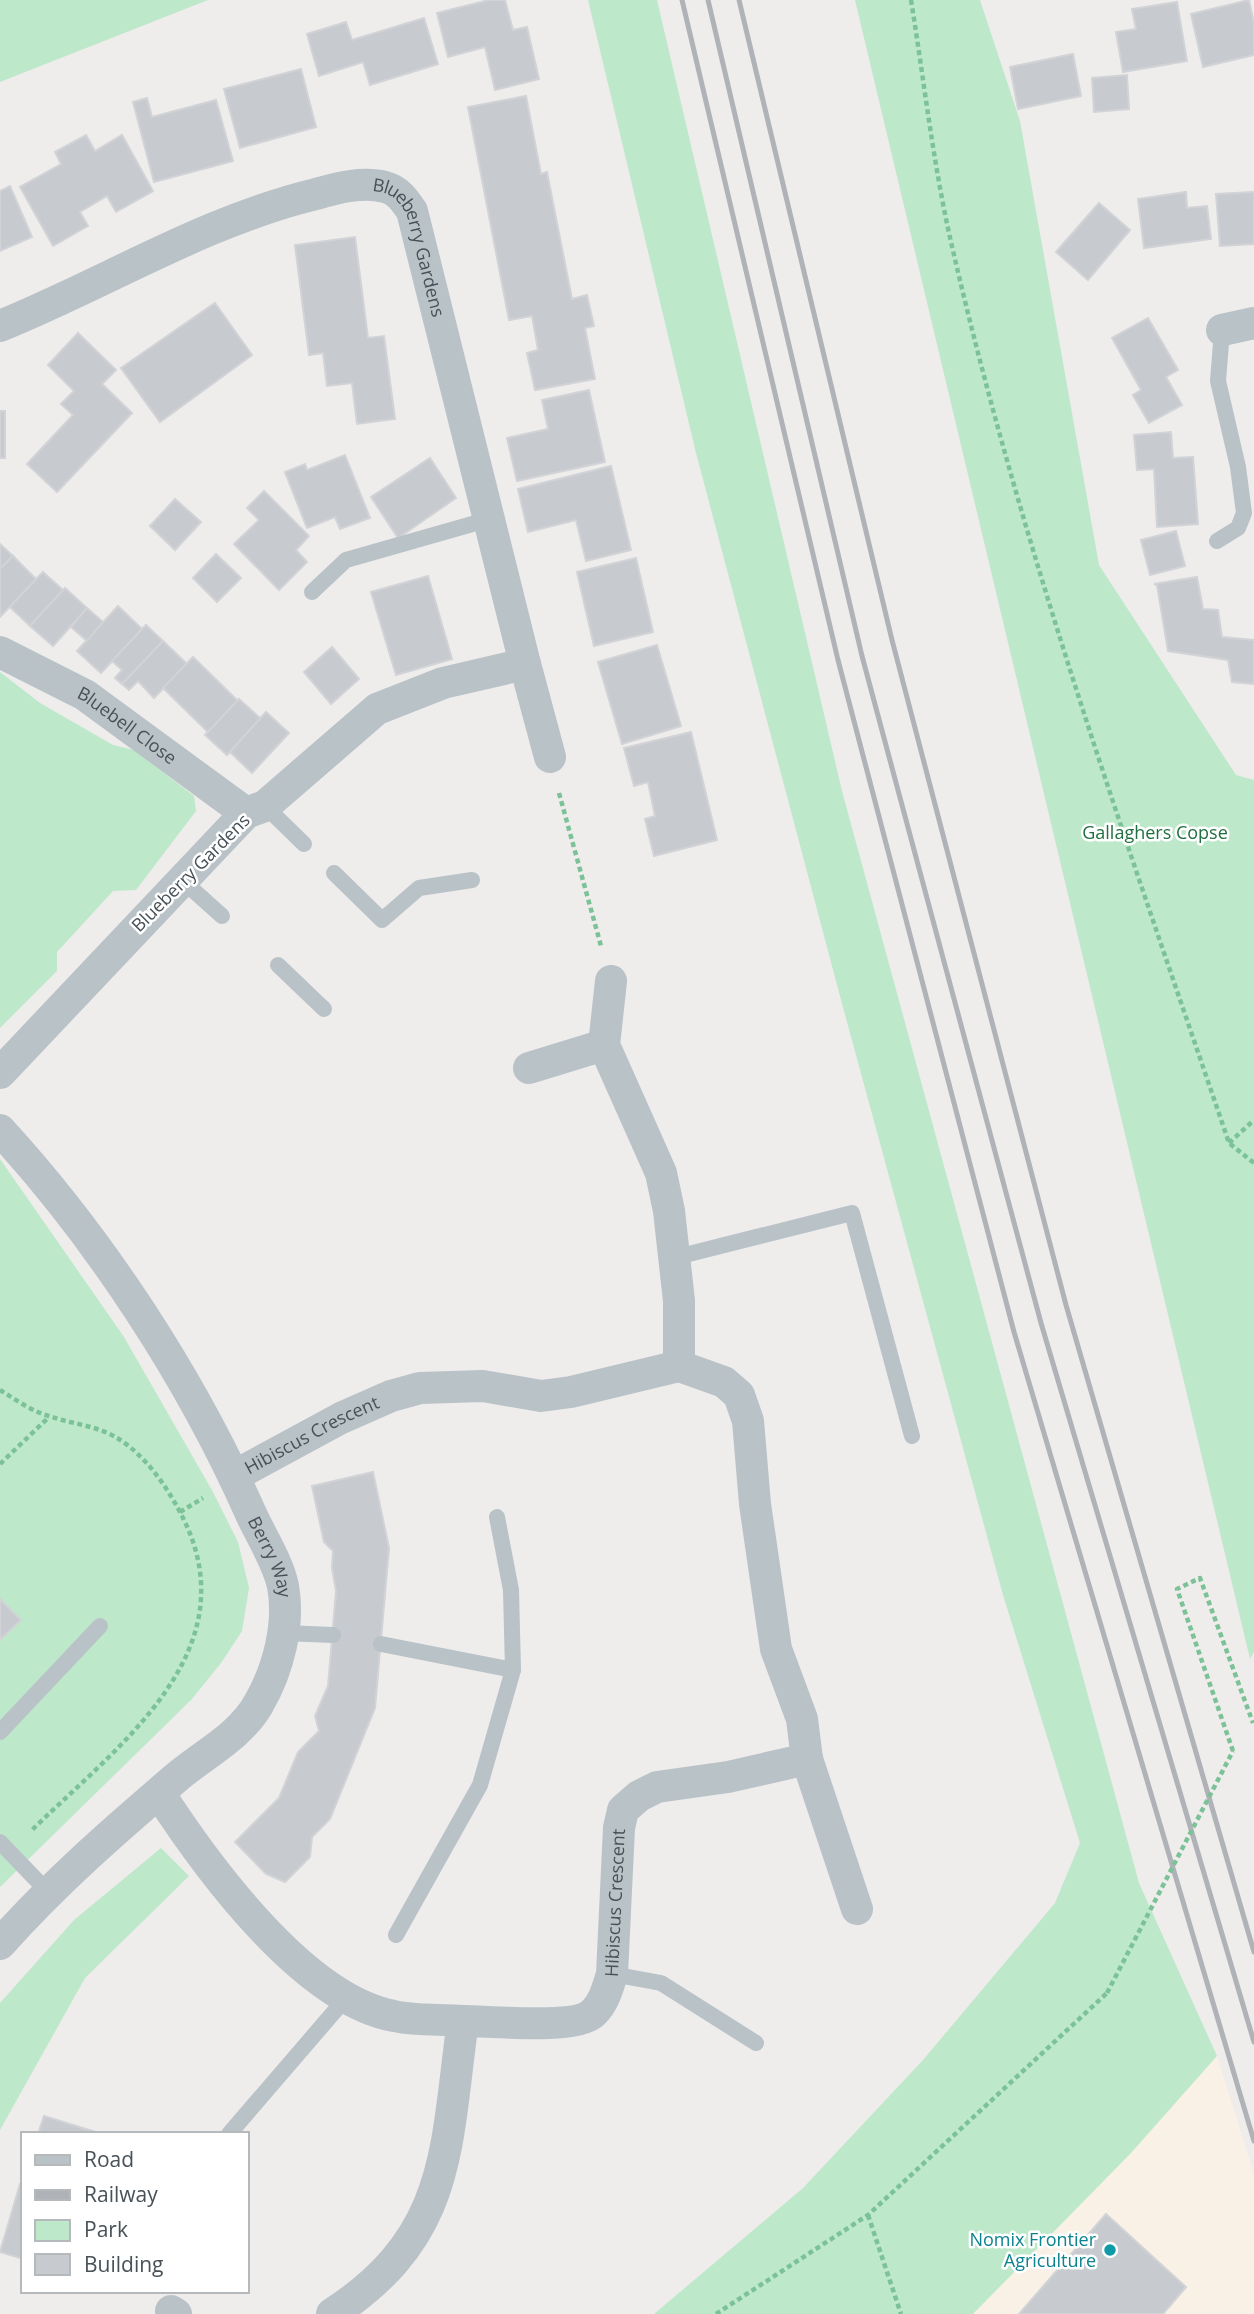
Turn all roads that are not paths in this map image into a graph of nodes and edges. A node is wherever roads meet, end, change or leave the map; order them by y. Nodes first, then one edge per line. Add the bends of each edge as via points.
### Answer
1 (1254, 323) edge
2 (0, 326) edge
3 (1222, 330) joint
4 (490, 519) junction
5 (1217, 541) dead end
6 (312, 592) dead end
7 (0, 652) edge
8 (524, 664) junction
9 (550, 757) road end
10 (256, 810) junction
11 (304, 844) dead end
12 (334, 873) dead end
13 (472, 880) dead end
14 (183, 881) junction
15 (222, 916) dead end
16 (278, 965) dead end
17 (611, 981) road end
18 (324, 1009) dead end
19 (604, 1045) junction
20 (529, 1068) dead end
21 (0, 1073) edge
22 (0, 1130) edge
23 (673, 1258) junction
24 (679, 1366) junction
25 (912, 1436) dead end
26 (234, 1476) junction
27 (497, 1517) dead end
28 (100, 1626) dead end
29 (284, 1633) junction
30 (333, 1635) dead end
31 (381, 1644) dead end
32 (513, 1670) junction
33 (0, 1732) edge
34 (807, 1759) junction
35 (159, 1793) junction
36 (0, 1842) edge
37 (48, 1892) junction
38 (857, 1909) dead end
39 (396, 1935) dead end
40 (0, 1944) edge
41 (612, 1974) junction
42 (346, 1998) junction
43 (463, 2021) junction
44 (756, 2043) dead end
45 (231, 2132) edge
46 (332, 2314) edge

1 - 3 street
2 - 4 street, Blueberry Gardens via 270,205 337,188 387,187 402,196 412,211
3 - 5 lane via 1218,381 1244,513 1238,528
4 - 6 lane via 346,560
4 - 8 street, Blueberry Gardens
7 - 10 street, Bluebell Close via 85,695
8 - 9 street, Blueberry Gardens
8 - 10 street, Blueberry Gardens via 443,683 377,709
10 - 11 lane
10 - 14 street, Blueberry Gardens
12 - 13 lane via 382,920 419,888
14 - 15 lane
14 - 21 street, Blueberry Gardens
16 - 18 lane
17 - 19 street
19 - 20 street
19 - 23 street via 661,1173
22 - 26 street, Berry Way via 79,1224 142,1316
23 - 24 street via 679,1301
23 - 25 lane via 852,1213
24 - 26 street, Hibiscus Crescent via 541,1396 483,1386 420,1388 391,1395
24 - 34 street via 724,1382 739,1395 748,1421 776,1649 803,1718
26 - 29 street, Berry Way via 282,1585
27 - 32 lane via 511,1590
28 - 33 lane
29 - 30 lane
29 - 35 street, Berry Way via 258,1705 229,1738
31 - 32 lane
32 - 39 lane via 481,1785
34 - 38 street
34 - 41 street, Hibiscus Crescent via 657,1787 624,1810 619,1828
35 - 37 street, Berry Way
35 - 42 street, Hibiscus Crescent via 186,1835 290,1959
36 - 37 lane
37 - 40 street, Berry Way
41 - 43 street, Hibiscus Crescent via 592,2015 571,2022
41 - 44 lane via 660,1983
42 - 43 street, Hibiscus Crescent via 393,2016
42 - 45 lane
43 - 46 street via 447,2153 435,2194 389,2267

